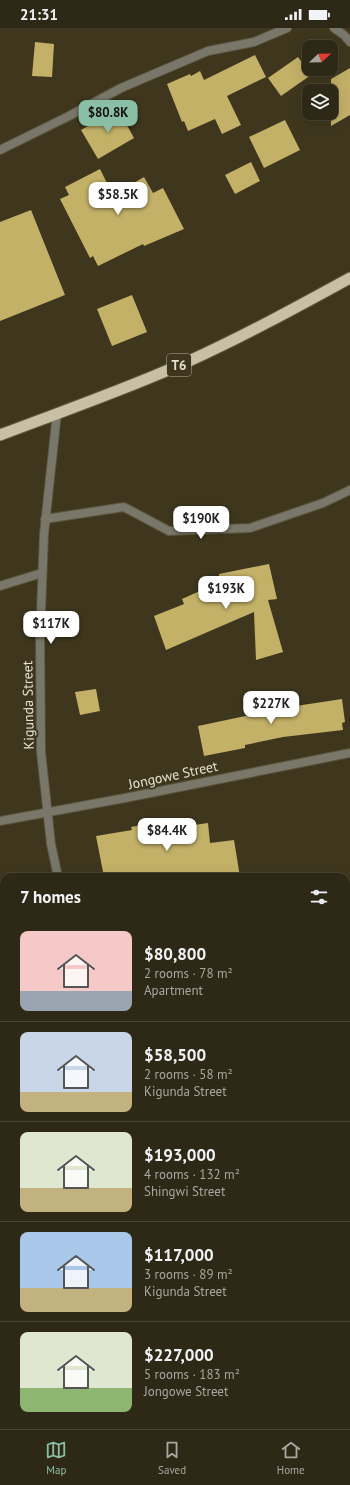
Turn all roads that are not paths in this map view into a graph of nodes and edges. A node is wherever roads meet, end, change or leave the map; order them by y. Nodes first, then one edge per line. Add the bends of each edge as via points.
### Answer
1 (287, 28) edge
2 (334, 28) edge
3 (350, 42) edge
4 (0, 150) edge
5 (350, 278) edge
6 (57, 413) junction
7 (0, 435) edge
8 (350, 490) edge
9 (45, 519) junction
10 (42, 573) junction
11 (0, 586) edge
12 (350, 753) edge
13 (48, 812) junction
14 (0, 821) edge
15 (57, 873) edge

1 - 4 street via 254,42 208,52 121,88
2 - 3 street
5 - 6 highway, T6 via 271,321 189,361
6 - 7 highway, T6
6 - 9 street, Kigunda Street
8 - 9 street via 323,503 250,528 169,531 124,507
9 - 10 street, Kigunda Street
10 - 11 street
10 - 13 street, Kigunda Street via 41,752
12 - 13 street, Jongowe Street
13 - 14 street, Jongowe Street
13 - 15 street, Kigunda Street

